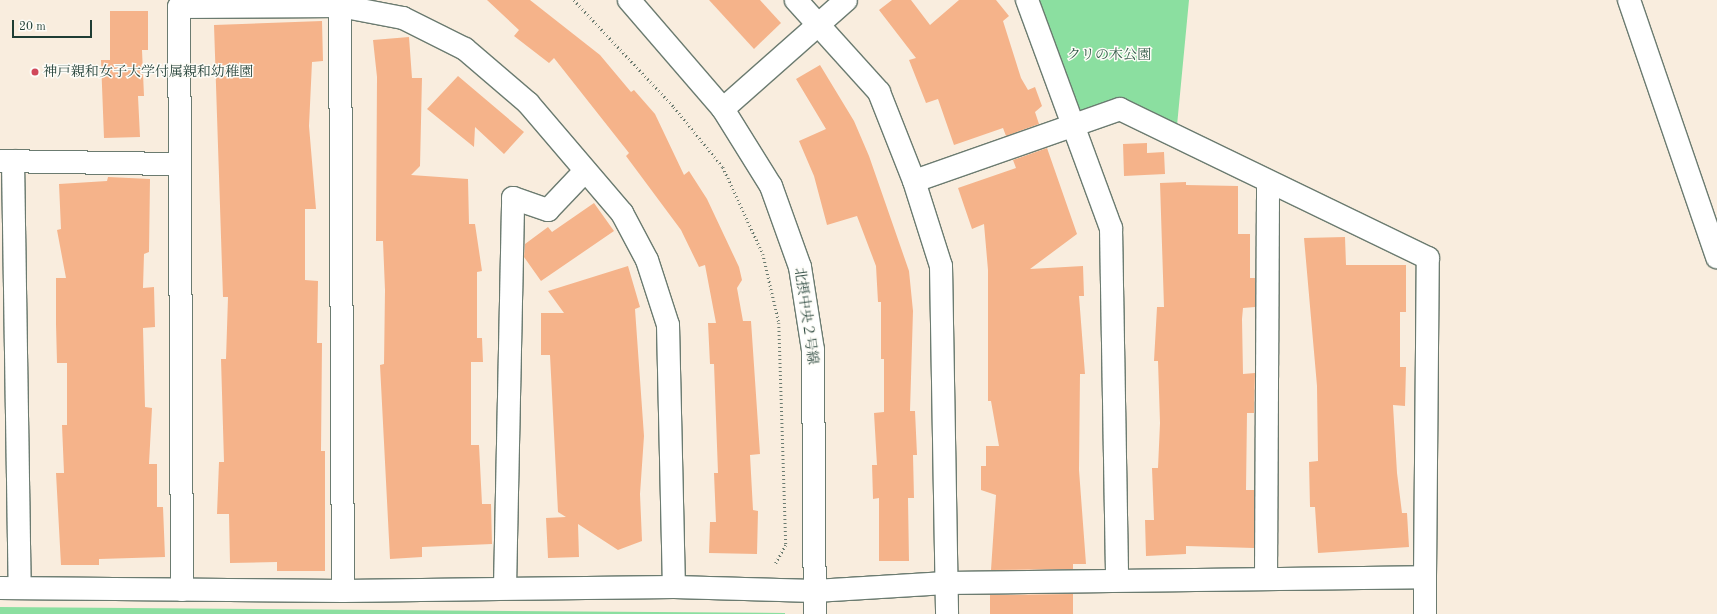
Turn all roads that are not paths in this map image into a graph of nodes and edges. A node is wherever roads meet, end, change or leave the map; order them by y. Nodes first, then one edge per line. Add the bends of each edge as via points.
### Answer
1 (629, 0) edge
2 (796, 0) edge
3 (846, 0) edge
4 (1027, 0) edge
5 (1629, 0) edge
6 (340, 6) junction
7 (817, 24) junction
8 (723, 109) junction
9 (1074, 125) junction
10 (7, 161) edge
11 (180, 164) junction
12 (585, 171) junction
13 (914, 181) junction
14 (1268, 182) junction
15 (1717, 256) edge
16 (1266, 576) junction
17 (1426, 577) junction
18 (1117, 580) junction
19 (946, 582) junction
20 (674, 587) junction
21 (10, 588) edge
22 (505, 588) junction
23 (182, 590) junction
24 (343, 591) junction
25 (815, 591) junction
26 (815, 614) edge
27 (947, 614) edge
28 (1425, 614) edge

1 - 8 street, 北摂中央２号線
2 - 7 street
3 - 7 street
4 - 9 street
5 - 15 street
6 - 11 street via 179,8
6 - 12 street via 403,18 465,49 528,103
6 - 24 street
7 - 8 street
7 - 13 street via 879,92
8 - 25 street, 北摂中央２号線 via 771,186 800,267 813,350
9 - 13 street
9 - 14 street via 1120,109
9 - 18 street via 1112,228
10 - 11 street
10 - 21 street
11 - 23 street
12 - 20 street via 626,220 647,260 668,325
12 - 22 street via 548,210 513,198 508,300
13 - 19 street via 941,266
14 - 16 street
14 - 17 street via 1428,258
16 - 17 street
16 - 18 street
17 - 28 street
18 - 19 street
19 - 25 street
19 - 27 street
20 - 22 street
20 - 25 street
21 - 23 street
22 - 24 street
23 - 24 street
25 - 26 street, 北摂中央２号線

